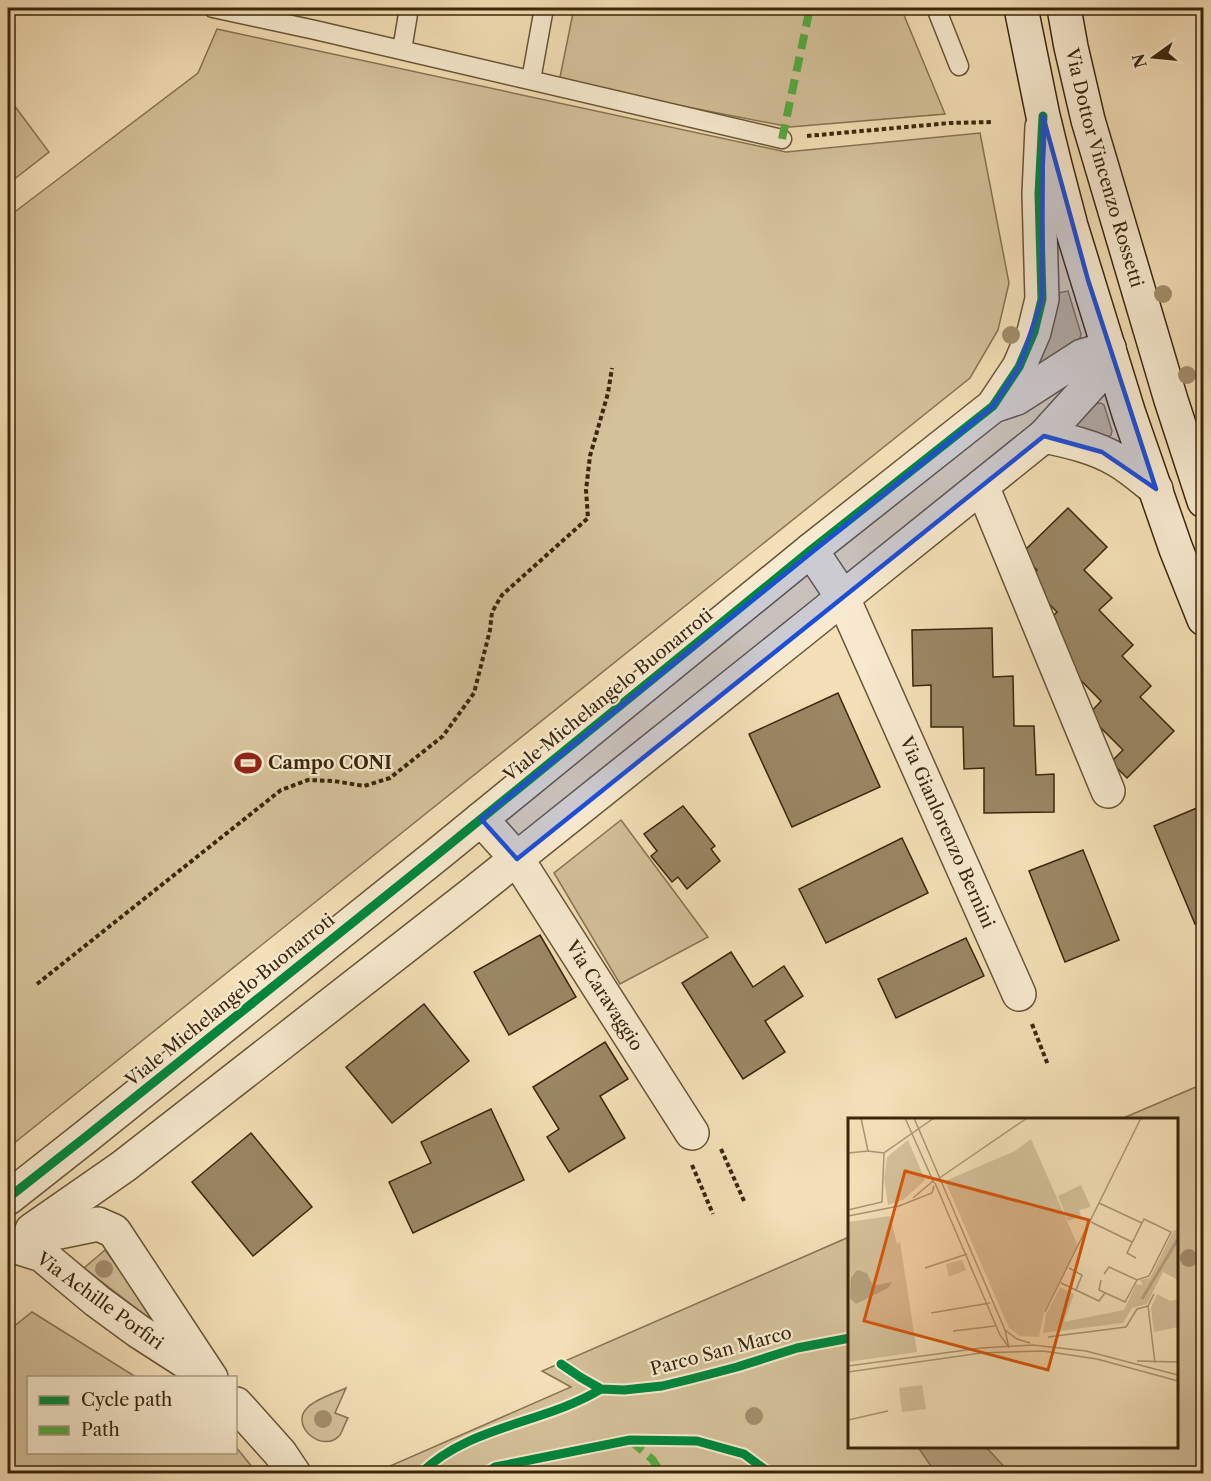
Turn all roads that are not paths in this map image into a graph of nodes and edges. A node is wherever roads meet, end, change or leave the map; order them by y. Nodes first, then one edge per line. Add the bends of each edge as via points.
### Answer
1 (213, 8) edge
2 (410, 8) edge
3 (544, 8) edge
4 (936, 8) edge
5 (1021, 8) edge
6 (1064, 8) edge
7 (402, 50) junction
8 (959, 66) dead end
9 (531, 80) junction
10 (1043, 116) junction
11 (782, 138) road end
12 (1149, 326) junction
13 (1109, 348) junction
14 (993, 406) junction
15 (1044, 436) junction
16 (982, 486) junction
17 (1156, 489) junction
18 (1203, 501) edge
19 (811, 550) junction
20 (843, 598) junction
21 (1203, 619) edge
22 (1108, 791) dead end
23 (481, 819) junction
24 (517, 859) junction
25 (1019, 994) road end
26 (692, 1133) road end
27 (8, 1198) edge
28 (8, 1203) edge
29 (19, 1245) edge
30 (208, 1376) edge
31 (209, 1376) edge
32 (237, 1405) edge
33 (294, 1473) edge

1 - 7 lane
2 - 7 lane
3 - 9 lane
4 - 8 lane
5 - 10 street
6 - 12 street, Via Dottor Vincenzo Rossetti via 1088,120
7 - 9 lane
9 - 11 lane
10 - 13 street via 1071,226
10 - 14 street, Viale Michelangelo Buonarroti via 1039,194 1042,300 1019,367
12 - 13 street
12 - 18 street, Via Dottor Vincenzo Rossetti
13 - 14 street, Viale Michelangelo Buonarroti via 1082,356 1017,398
13 - 15 street via 1101,373
13 - 17 street
14 - 19 street, Viale Michelangelo Buonarroti
15 - 16 street
15 - 17 street via 1102,452
16 - 20 street
16 - 22 street
17 - 21 street
19 - 20 street
19 - 23 street, Viale Michelangelo Buonarroti
20 - 24 street
20 - 25 street, Via Gianlorenzo Bernini
23 - 24 street
23 - 27 street, Viale Michelangelo Buonarroti
24 - 26 street, Via Caravaggio
24 - 29 street
28 - 29 street via 24,1210 31,1223
29 - 30 street, Via Achille Porfiri via 42,1255 121,1319
29 - 31 street, Via Achille Porfiri via 98,1224 114,1231
32 - 33 street

